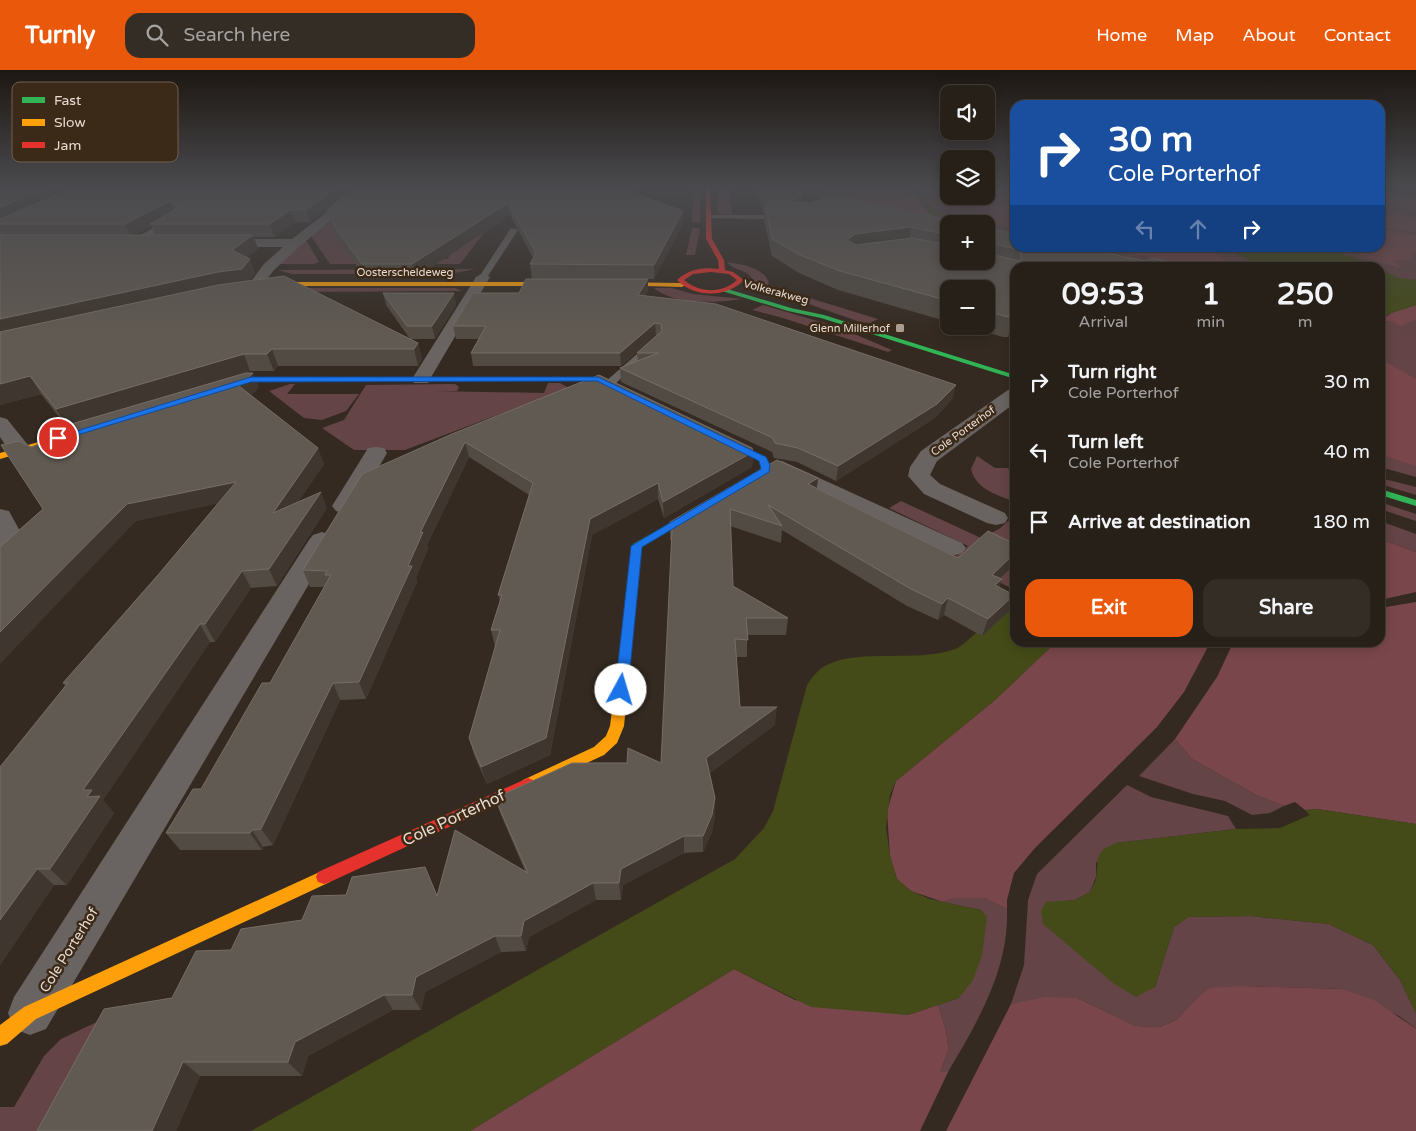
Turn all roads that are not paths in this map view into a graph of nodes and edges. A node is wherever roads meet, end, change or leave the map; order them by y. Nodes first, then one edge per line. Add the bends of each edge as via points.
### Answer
1 (140, 238) edge
2 (302, 238) edge
3 (509, 238) edge
4 (707, 238) edge
5 (158, 243) edge
6 (202, 243) edge
7 (295, 243) junction
8 (722, 270) junction
9 (264, 277) junction
10 (481, 280) junction
11 (574, 280) edge
12 (598, 280) edge
13 (683, 280) junction
14 (739, 284) junction
15 (248, 286) joint
16 (724, 290) junction
17 (822, 316) junction
18 (657, 340) edge
19 (1010, 375) edge
20 (421, 379) junction
21 (608, 384) junction
22 (206, 393) edge
23 (633, 396) edge
24 (1010, 398) edge
25 (0, 423) edge
26 (710, 433) edge
27 (58, 438) edge
28 (20, 450) junction
29 (376, 453) dead end
30 (0, 456) edge
31 (766, 465) junction
32 (1385, 494) edge
33 (1413, 502) edge
34 (0, 516) edge
35 (996, 518) dead end
36 (0, 541) edge
37 (953, 548) dead end
38 (30, 1013) junction
39 (0, 1037) edge

1 - 5 street via 129,243
2 - 7 street
3 - 10 lane
4 - 8 street via 707,243 721,260
6 - 7 street
7 - 9 street via 269,267
8 - 13 street via 700,265
8 - 14 street via 738,276
9 - 10 street, Oosterscheldeweg
9 - 15 street
10 - 11 street, Oosterscheldeweg
10 - 15 street, Oosterscheldeweg
10 - 20 street
12 - 13 street
13 - 16 street via 692,289
14 - 16 street
14 - 17 street, Volkerakweg via 802,305
16 - 17 street, Volkerakweg
17 - 19 street, Volkerakweg
18 - 21 lane
20 - 21 street via 598,379
20 - 22 street via 251,380
21 - 23 street
24 - 35 street, Cole Porterhof via 930,456 921,467 919,476 932,488
25 - 28 street
26 - 31 street via 763,459
27 - 28 street
28 - 30 street
29 - 38 street, Cole Porterhof
31 - 37 street via 788,469
31 - 38 street, Cole Porterhof via 766,470 637,546 617,726 612,740 599,751
32 - 33 street
34 - 36 street via 9,533
38 - 39 street, Cole Porterhof

